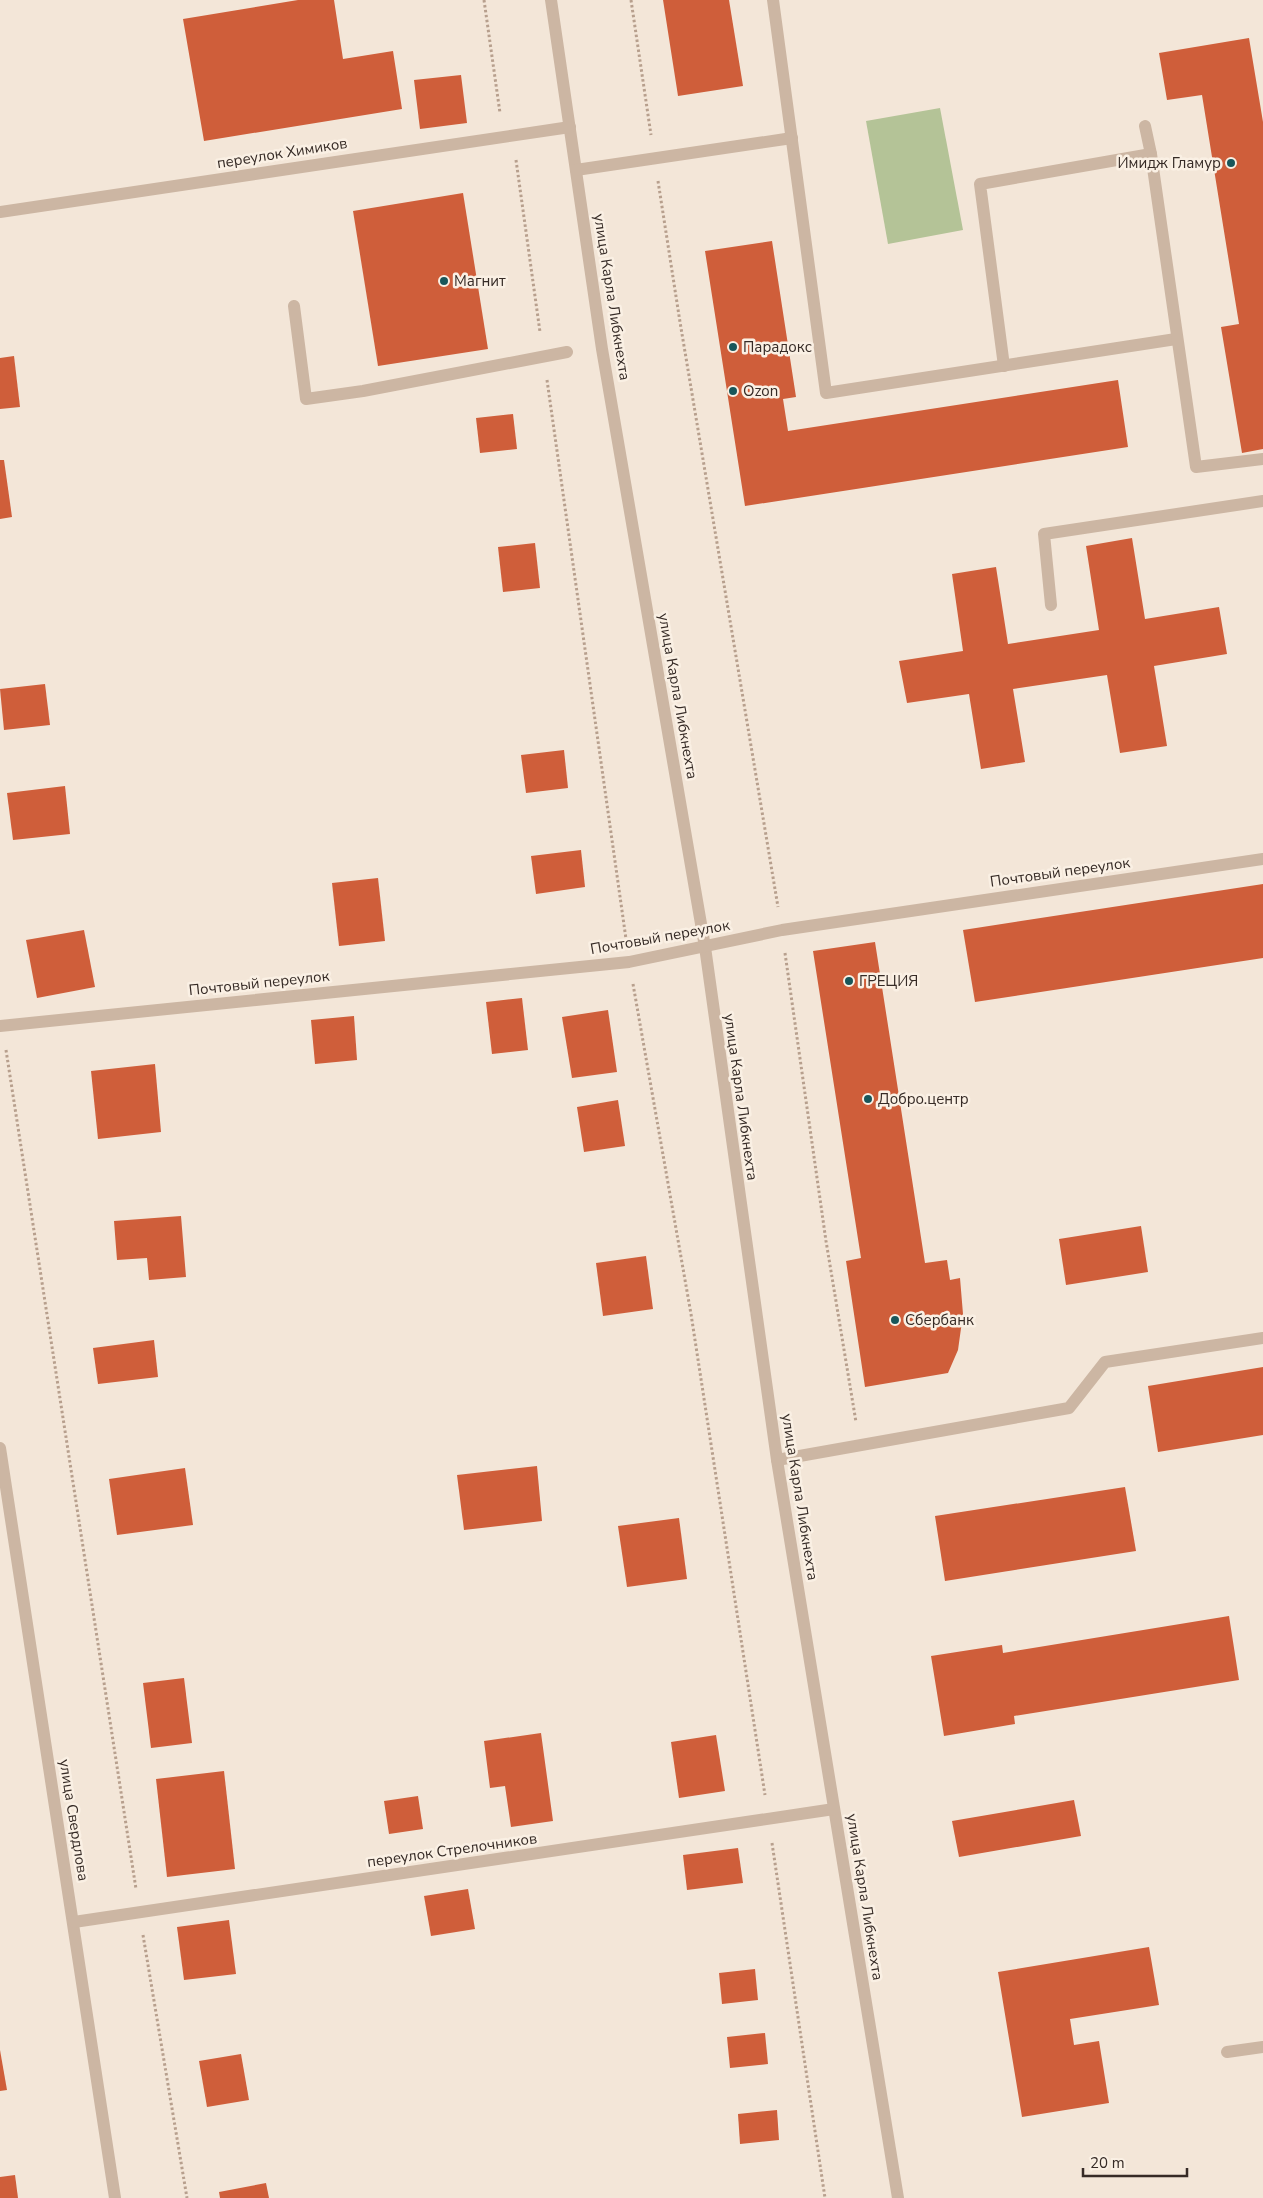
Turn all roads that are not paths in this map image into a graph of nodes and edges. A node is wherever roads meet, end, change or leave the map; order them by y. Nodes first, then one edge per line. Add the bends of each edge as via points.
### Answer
1 (551, 0) edge
2 (772, 0) edge
3 (1145, 126) dead end
4 (570, 127) junction
5 (792, 138) junction
6 (1151, 154) junction
7 (576, 170) junction
8 (0, 212) edge
9 (294, 306) dead end
10 (1176, 339) junction
11 (567, 352) dead end
12 (1004, 366) junction
13 (1263, 459) edge
14 (1263, 501) edge
15 (1051, 605) dead end
16 (1263, 858) edge
17 (704, 947) junction
18 (1, 1026) edge
19 (1263, 1338) edge
20 (0, 1448) edge
21 (777, 1460) junction
22 (834, 1809) junction
23 (74, 1922) junction
24 (1263, 2046) edge
25 (1227, 2052) dead end
26 (114, 2198) edge
27 (898, 2198) edge

1 - 4 street, улица Карла Либкнехта
2 - 5 street
3 - 6 street
4 - 7 street, улица Карла Либкнехта
4 - 8 street, переулок Химиков
5 - 7 street
5 - 12 street via 826,393
6 - 10 street
6 - 12 street via 980,184
7 - 17 street, улица Карла Либкнехта via 602,349
9 - 11 street via 306,399
10 - 12 street
10 - 13 street via 1196,467
14 - 15 street via 1044,534
16 - 17 street, Почтовый переулок via 782,930
17 - 18 street, Почтовый переулок via 629,962
17 - 21 street, улица Карла Либкнехта
19 - 21 street via 1105,1362 1069,1408
20 - 23 street, улица Свердлова
21 - 22 street, улица Карла Либкнехта
22 - 23 street, переулок Стрелочников
22 - 27 street, улица Карла Либкнехта
23 - 26 street, улица Свердлова
24 - 25 street

